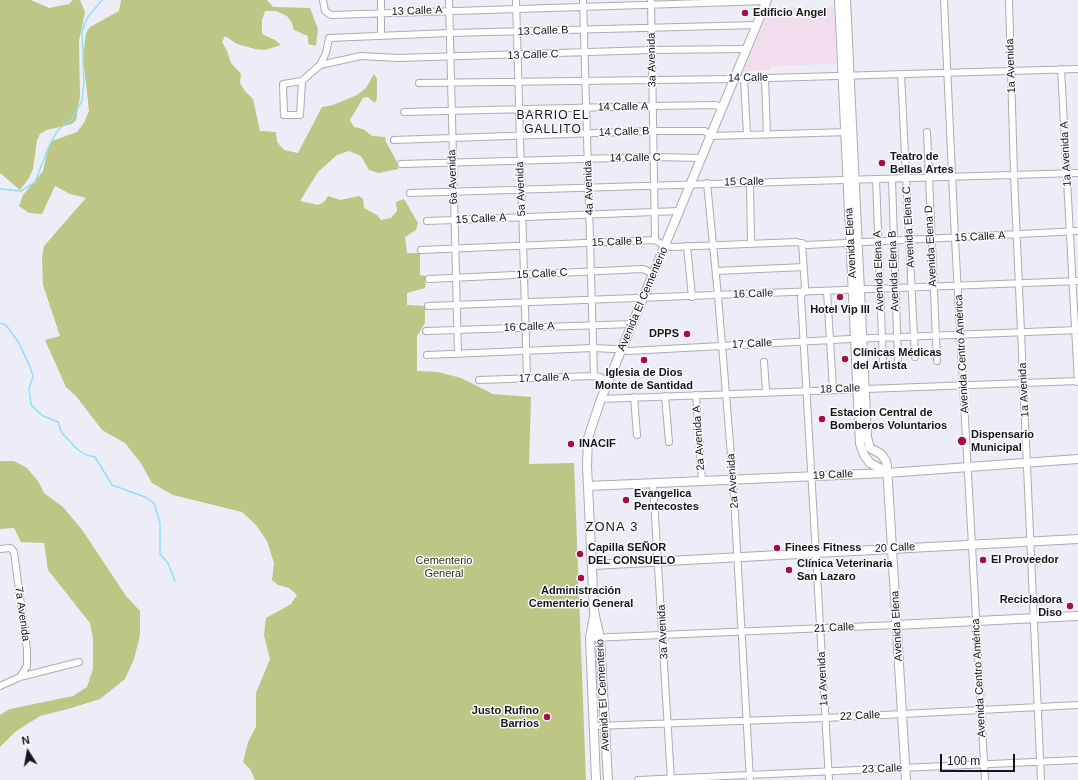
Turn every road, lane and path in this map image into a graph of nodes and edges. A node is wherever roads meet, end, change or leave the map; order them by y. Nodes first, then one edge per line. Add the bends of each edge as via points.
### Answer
1 (323, 0) edge
2 (381, 0) edge
3 (449, 0) edge
4 (516, 0) edge
5 (839, 0) edge
6 (846, 0) edge
7 (944, 0) edge
8 (1009, 0) edge
9 (767, 1) edge
10 (651, 2) edge
11 (583, 3) edge
12 (516, 8) junction
13 (449, 10) junction
14 (381, 13) junction
15 (757, 25) junction
16 (651, 28) junction
17 (584, 30) junction
18 (517, 31) junction
19 (450, 33) junction
20 (381, 35) junction
21 (746, 49) junction
22 (652, 50) junction
23 (585, 53) junction
24 (518, 55) junction
25 (450, 57) junction
26 (320, 65) junction
27 (1078, 68) edge
28 (1061, 69) junction
29 (1010, 71) junction
30 (947, 72) junction
31 (901, 74) junction
32 (846, 76) junction
33 (744, 78) junction
34 (765, 78) junction
35 (652, 79) junction
36 (734, 79) junction
37 (586, 80) junction
38 (302, 81) junction
39 (518, 81) junction
40 (418, 83) dead end
41 (450, 83) junction
42 (653, 106) junction
43 (722, 107) junction
44 (586, 108) junction
45 (519, 109) junction
46 (451, 110) junction
47 (404, 112) dead end
48 (653, 131) junction
49 (849, 132) junction
50 (927, 132) dead end
51 (587, 134) junction
52 (747, 135) junction
53 (767, 135) junction
54 (520, 136) junction
55 (711, 136) junction
56 (452, 138) junction
57 (394, 140) dead end
58 (654, 157) junction
59 (702, 158) junction
60 (588, 159) junction
61 (520, 161) junction
62 (452, 162) junction
63 (401, 164) dead end
64 (1067, 173) junction
65 (1078, 173) edge
66 (1014, 175) junction
67 (952, 176) junction
68 (906, 177) junction
69 (928, 177) junction
70 (876, 179) junction
71 (892, 179) junction
72 (851, 180) junction
73 (750, 182) junction
74 (691, 183) junction
75 (706, 183) junction
76 (654, 185) junction
77 (589, 187) junction
78 (521, 189) junction
79 (453, 191) junction
80 (410, 193) dead end
81 (679, 211) junction
82 (655, 212) junction
83 (589, 214) junction
84 (522, 217) junction
85 (454, 220) junction
86 (427, 221) dead end
87 (1078, 231) edge
88 (1070, 232) junction
89 (1017, 235) junction
90 (955, 239) junction
91 (656, 240) junction
92 (931, 240) junction
93 (910, 241) junction
94 (878, 242) junction
95 (893, 242) junction
96 (590, 243) junction
97 (751, 243) junction
98 (802, 243) junction
99 (855, 243) junction
100 (712, 245) junction
101 (523, 246) junction
102 (665, 246) junction
103 (687, 246) junction
104 (455, 249) junction
105 (421, 250) dead end
106 (804, 266) junction
107 (591, 271) junction
108 (716, 271) junction
109 (654, 274) junction
110 (524, 275) junction
111 (456, 277) junction
112 (429, 279) dead end
113 (1075, 281) edge
114 (1019, 283) junction
115 (958, 286) junction
116 (933, 287) junction
117 (895, 288) junction
118 (912, 288) junction
119 (880, 289) junction
120 (857, 290) junction
121 (827, 291) junction
122 (803, 292) junction
123 (692, 296) junction
124 (718, 296) junction
125 (643, 298) junction
126 (592, 299) junction
127 (524, 302) junction
128 (456, 305) junction
129 (428, 306) dead end
130 (593, 324) junction
131 (632, 324) junction
132 (525, 327) junction
133 (457, 330) junction
134 (1077, 330) edge
135 (426, 331) dead end
136 (1022, 332) junction
137 (961, 335) junction
138 (914, 336) junction
139 (935, 336) junction
140 (897, 337) junction
141 (859, 338) junction
142 (882, 338) junction
143 (830, 340) junction
144 (804, 342) junction
145 (722, 346) junction
146 (593, 348) junction
147 (621, 350) junction
148 (526, 351) junction
149 (458, 354) junction
150 (427, 355) dead end
151 (915, 357) dead end
152 (937, 361) dead end
153 (764, 362) dead end
154 (883, 364) dead end
155 (898, 364) dead end
156 (594, 376) junction
157 (527, 378) junction
158 (479, 380) dead end
159 (1078, 381) edge
160 (608, 382) junction
161 (1024, 382) junction
162 (963, 384) junction
163 (861, 388) junction
164 (833, 389) junction
165 (807, 390) junction
166 (766, 391) junction
167 (726, 393) junction
168 (696, 395) junction
169 (665, 396) junction
170 (634, 397) junction
171 (601, 399) junction
172 (637, 435) dead end
173 (669, 442) dead end
174 (1078, 459) edge
175 (1028, 464) junction
176 (968, 468) junction
177 (887, 473) junction
178 (812, 476) junction
179 (733, 480) junction
180 (702, 481) junction
181 (654, 483) junction
182 (588, 486) junction
183 (1078, 538) edge
184 (1031, 541) junction
185 (972, 544) junction
186 (893, 548) junction
187 (0, 549) edge
188 (816, 552) junction
189 (738, 557) junction
190 (658, 561) junction
191 (593, 565) junction
192 (594, 611) junction
193 (1078, 616) edge
194 (1034, 618) junction
195 (976, 621) junction
196 (896, 625) junction
197 (820, 628) junction
198 (742, 632) junction
199 (663, 635) junction
200 (590, 638) junction
201 (600, 638) junction
202 (79, 662) dead end
203 (20, 676) junction
204 (0, 686) edge
205 (1078, 705) edge
206 (1038, 707) junction
207 (981, 711) junction
208 (902, 714) junction
209 (825, 718) junction
210 (747, 721) junction
211 (668, 724) junction
212 (594, 726) junction
213 (605, 726) junction
214 (1078, 760) edge
215 (1040, 763) junction
216 (984, 766) junction
217 (905, 768) junction
218 (829, 771) junction
219 (750, 777) edge
220 (671, 779) edge
221 (596, 780) edge
222 (608, 780) edge
223 (638, 780) edge
224 (829, 780) edge
225 (906, 780) edge
226 (985, 780) edge
227 (1041, 780) edge

1 - 14 street, 13 Calle A via 325,11 331,15
2 - 14 street
3 - 13 street, 6a Avenida
4 - 12 street, 5a Avenida
5 - 32 main road, Avenida Elena
6 - 32 main road, Avenida Elena
7 - 30 street, Avenida Centro América
8 - 29 street, 1a Avenida
9 - 10 street, 13 Calle A
9 - 15 main road, Avenida El Cementerio
10 - 11 street, 13 Calle A
10 - 16 street, 3a Avenida
11 - 12 street, 13 Calle A
11 - 17 street, 4a Avenida
12 - 13 street, 13 Calle A
12 - 18 street, 5a Avenida
13 - 14 street, 13 Calle A
13 - 19 street, 6a Avenida
14 - 20 street
15 - 16 street, 13 Calle B
15 - 21 main road, Avenida El Cementerio
16 - 17 street, 13 Calle B
16 - 22 street, 3a Avenida
17 - 18 street, 13 Calle B
17 - 23 street, 4a Avenida
18 - 19 street, 13 Calle B
18 - 24 street, 5a Avenida
19 - 20 street, 13 Calle B
19 - 25 street, 6a Avenida
20 - 26 street, 13 Calle B via 330,38
21 - 22 street, 13 Calle C
21 - 36 main road, Avenida El Cementerio
22 - 23 street, 13 Calle C
22 - 35 street, 3a Avenida
23 - 24 street, 13 Calle C
23 - 37 street, 4a Avenida
24 - 25 street, 13 Calle C
24 - 39 street, 5a Avenida
25 - 26 street, 13 Calle C via 361,56
25 - 41 street, 6a Avenida
26 - 38 street
27 - 28 street, 14 Calle
28 - 29 street, 14 Calle
28 - 64 street, 1a Avenida A
29 - 30 street, 14 Calle
29 - 66 street, 1a Avenida
30 - 31 street, 14 Calle
30 - 67 street, Avenida Centro América
31 - 32 street, 14 Calle
31 - 68 street, Avenida Elena C
32 - 34 street, 14 Calle
32 - 49 main road, Avenida Elena
33 - 34 street, 14 Calle
33 - 36 street, 14 Calle
33 - 52 street
34 - 53 street
35 - 36 street, 14 Calle
35 - 37 street, 14 Calle
35 - 42 street, 3a Avenida
36 - 43 main road, Avenida El Cementerio
37 - 39 street, 14 Calle
37 - 44 street, 4a Avenida
38 - 38 street via 283,84 284,114 301,114
39 - 41 street, 14 Calle
39 - 45 street, 5a Avenida
40 - 41 street, 14 Calle
41 - 46 street, 6a Avenida
42 - 43 street, 14 Calle A
42 - 44 street, 14 Calle A
42 - 48 street, 3a Avenida
43 - 55 main road, Avenida El Cementerio
44 - 45 street, 14 Calle A
44 - 51 street, 4a Avenida
45 - 46 street, 14 Calle A
45 - 54 street, 5a Avenida
46 - 47 street, 14 Calle A
46 - 56 street, 6a Avenida
48 - 51 street, 14 Calle B
48 - 55 street, 14 Calle B via 705,131
48 - 58 street, 3a Avenida
49 - 53 street, 14 Calle B
49 - 72 main road, Avenida Elena
50 - 69 street, Avenida Elena D
51 - 54 street, 14 Calle B
51 - 60 street, 4a Avenida
52 - 53 street, 14 Calle B
52 - 55 street, 14 Calle B
54 - 56 street, 14 Calle B
54 - 61 street, 5a Avenida
55 - 59 main road, Avenida El Cementerio
56 - 57 street, 14 Calle B
56 - 62 street, 6a Avenida
58 - 59 street, 14 Calle C
58 - 60 street, 14 Calle C
58 - 76 street, 3a Avenida
59 - 74 main road, Avenida El Cementerio
60 - 61 street, 14 Calle C
60 - 77 street, 4a Avenida
61 - 62 street, 14 Calle C
61 - 78 street, 5a Avenida
62 - 63 street, 14 Calle C
62 - 79 street, 6a Avenida
64 - 65 street, 15 Calle
64 - 66 street, 15 Calle
64 - 88 street, 1a Avenida A
66 - 67 street, 15 Calle
66 - 89 street, 1a Avenida
67 - 69 street, 15 Calle
67 - 90 street, Avenida Centro América
68 - 69 street, 15 Calle
68 - 71 street, 15 Calle
68 - 93 street, Avenida Elena C
69 - 92 street, Avenida Elena D
70 - 71 street, 15 Calle
70 - 72 street, 15 Calle
70 - 94 street, Avenida Elena A
71 - 95 street, Avenida Elena B
72 - 73 street, 15 Calle
72 - 99 main road, Avenida Elena
73 - 75 street, 15 Calle
73 - 97 street
74 - 75 street, 15 Calle
74 - 76 street, 15 Calle
74 - 81 main road, Avenida El Cementerio
75 - 100 street, 2a Avenida
76 - 77 street, 15 Calle
76 - 82 street, 3a Avenida
77 - 78 street, 15 Calle
77 - 83 street, 4a Avenida
78 - 79 street, 15 Calle
78 - 84 street, 5a Avenida
79 - 80 street, 15 Calle
79 - 85 street, 6a Avenida
81 - 82 street, 15 Calle A
81 - 102 main road, Avenida El Cementerio
82 - 83 street, 15 Calle A
82 - 91 street, 3a Avenida
83 - 84 street, 15 Calle A
83 - 96 street, 4a Avenida
84 - 85 street, 15 Calle A
84 - 101 street, 5a Avenida
85 - 86 street, 15 Calle A
85 - 104 street, 6a Avenida
87 - 88 street, 15 Calle A
88 - 89 street, 15 Calle A
88 - 113 street, 1a Avenida A
89 - 90 street, 15 Calle A
89 - 114 street, 1a Avenida
90 - 92 street, 15 Calle A
90 - 115 street, Avenida Centro América
91 - 96 street, 15 Calle B
91 - 102 street, 15 Calle B
92 - 93 street, 15 Calle A
92 - 116 street, Avenida Elena D
93 - 95 street, 15 Calle A
93 - 118 street, Avenida Elena C
94 - 95 street, 15 Calle A
94 - 99 street, 15 Calle A
94 - 119 street, Avenida Elena A
95 - 117 street, Avenida Elena B
96 - 101 street, 15 Calle B
96 - 107 street, 4a Avenida
97 - 98 street
97 - 100 street
98 - 99 street
98 - 106 street, 1a Avenida
99 - 120 main road, Avenida Elena
100 - 103 street
100 - 108 street, 2a Avenida
101 - 104 street, 15 Calle B
101 - 110 street, 5a Avenida
102 - 103 street
102 - 109 main road, Avenida El Cementerio
103 - 123 street
104 - 105 street, 15 Calle B
104 - 111 street, 6a Avenida
106 - 108 street
106 - 122 street, 1a Avenida
107 - 109 street, 15 Calle C via 643,269
107 - 110 street, 15 Calle C
107 - 126 street, 4a Avenida
108 - 124 street, 2a Avenida
109 - 125 main road, Avenida El Cementerio
110 - 111 street, 15 Calle C
110 - 127 street, 5a Avenida
111 - 112 street, 15 Calle C
111 - 128 street, 6a Avenida
113 - 114 street, 16 Calle
113 - 134 street, 1a Avenida A
114 - 115 street, 16 Calle
114 - 136 street, 1a Avenida
115 - 116 street, 16 Calle
115 - 137 street, Avenida Centro América
116 - 118 street, 16 Calle
116 - 139 street, Avenida Elena D
117 - 118 street, 16 Calle
117 - 119 street, 16 Calle
117 - 140 street, Avenida Elena B
118 - 138 street, Avenida Elena C
119 - 120 street, 16 Calle
119 - 142 street, Avenida Elena A
120 - 121 street, 16 Calle
120 - 141 main road, Avenida Elena
121 - 122 street, 16 Calle
121 - 143 street
122 - 124 street, 16 Calle
122 - 144 street, 1a Avenida
123 - 124 street, 16 Calle
123 - 125 street, 16 Calle
124 - 145 street, 2a Avenida
125 - 126 street, 16 Calle
125 - 131 main road, Avenida El Cementerio
126 - 127 street, 16 Calle
126 - 130 street, 4a Avenida
127 - 128 street, 16 Calle
127 - 132 street, 5a Avenida
128 - 129 street, 16 Calle
128 - 133 street, 6a Avenida
130 - 131 street, 16 Calle A
130 - 132 street, 16 Calle A
130 - 146 street, 4a Avenida
131 - 147 main road, Avenida El Cementerio
132 - 133 street, 16 Calle A
132 - 148 street, 5a Avenida
133 - 135 street, 16 Calle A
133 - 149 street, 6a Avenida
134 - 136 street, 17 Calle
134 - 159 street, 1a Avenida A
136 - 137 street, 17 Calle
136 - 161 street, 1a Avenida
137 - 139 street, 17 Calle
137 - 162 street, Avenida Centro América
138 - 139 street, 17 Calle
138 - 140 street, 17 Calle
138 - 151 street, Avenida Elena C
139 - 152 street, Avenida Elena D
140 - 142 street, 17 Calle
140 - 155 street, Avenida Elena B
141 - 142 street, 17 Calle
141 - 143 street, 17 Calle
141 - 163 main road, Avenida Elena
142 - 154 street, Avenida Elena A
143 - 144 street, 17 Calle
143 - 164 street
144 - 145 street, 17 Calle
144 - 165 street, 1a Avenida
145 - 147 street, 17 Calle
145 - 167 street, 2a Avenida
146 - 147 street, 17 Calle
146 - 148 street, 17 Calle
146 - 156 street, 4a Avenida
147 - 160 main road, Avenida El Cementerio
148 - 149 street, 17 Calle
148 - 157 street, 5a Avenida
149 - 150 street, 17 Calle
153 - 166 street
156 - 157 street, 17 Calle A
156 - 160 street, 17 Calle A
157 - 158 street, 17 Calle A
159 - 161 street, 18 Calle
160 - 171 main road, Avenida El Cementerio
161 - 162 street, 18 Calle
161 - 175 street, 1a Avenida
162 - 163 street, 18 Calle
162 - 176 street, Avenida Centro América
163 - 164 street, 18 Calle
163 - 177 main road, Avenida Elena via 868,443 870,448 886,461
163 - 177 main road, Avenida Elena via 862,450 870,463
164 - 165 street, 18 Calle
165 - 166 street, 18 Calle
165 - 178 street, 1a Avenida
166 - 167 street, 18 Calle
167 - 168 street, 18 Calle
167 - 179 street, 2a Avenida
168 - 169 street, 18 Calle
168 - 180 street, 2a Avenida A
169 - 170 street, 18 Calle
169 - 173 street
170 - 171 street, 18 Calle
170 - 172 street
171 - 182 main road, Avenida El Cementerio via 588,438
174 - 175 main road, 19 Calle
175 - 176 main road, 19 Calle
175 - 184 street, 1a Avenida
176 - 177 main road, 19 Calle
176 - 185 street, Avenida Centro América
177 - 178 main road, 19 Calle
177 - 186 main road, Avenida Elena
178 - 179 main road, 19 Calle
178 - 188 street, 1a Avenida
179 - 180 main road, 19 Calle
179 - 189 street, 2a Avenida
180 - 181 main road, 19 Calle
181 - 182 main road, 19 Calle
181 - 190 street, 3a Avenida
182 - 191 main road, Avenida El Cementerio
183 - 184 main road, 20 Calle
184 - 185 main road, 20 Calle
184 - 194 street, 1a Avenida
185 - 186 main road, 20 Calle
185 - 195 street, Avenida Centro América
186 - 188 main road, 20 Calle
186 - 196 main road, Avenida Elena
187 - 203 street, 7a Avenida via 13,549 27,650 27,666
188 - 189 main road, 20 Calle
188 - 197 street, 1a Avenida
189 - 190 main road, 20 Calle
189 - 198 street, 2a Avenida
190 - 191 main road, 20 Calle
190 - 199 street, 3a Avenida
191 - 192 main road, Avenida El Cementerio
192 - 200 main road, Avenida El Cementerio
192 - 201 main road, Avenida El Cementerio
193 - 194 main road, 21 Calle
194 - 195 main road, 21 Calle
194 - 206 street, 1a Avenida
195 - 196 main road, 21 Calle
195 - 207 street, Avenida Centro América
196 - 197 street, 21 Calle
196 - 208 main road, Avenida Elena
197 - 198 street, 21 Calle
197 - 209 street, 1a Avenida
198 - 199 street, 21 Calle
198 - 210 street, 2a Avenida
199 - 201 street, 21 Calle
199 - 211 street, 3a Avenida
200 - 201 street, 21 Calle
200 - 212 main road, Avenida El Cementerio
201 - 213 main road, Avenida El Cementerio
202 - 203 street
203 - 204 street
205 - 206 street, 22 Calle
206 - 207 street, 22 Calle
206 - 215 street, 1a Avenida
207 - 208 street, 22 Calle
207 - 216 street, Avenida Centro América
208 - 209 street, 22 Calle
208 - 217 main road, Avenida Elena
209 - 210 street, 22 Calle
209 - 218 street, 1a Avenida
210 - 211 street, 22 Calle
210 - 219 street, 2a Avenida
211 - 213 street, 22 Calle
211 - 220 street, 3a Avenida
212 - 213 street, 22 Calle
212 - 221 main road, Avenida El Cementerio
213 - 222 main road, Avenida El Cementerio
214 - 215 street, 23 Calle
215 - 216 street, 23 Calle
215 - 227 street, 1a Avenida
216 - 217 street, 23 Calle
216 - 226 street, Avenida Centro América
217 - 218 street, 23 Calle
217 - 225 main road, Avenida Elena
218 - 219 street, 23 Calle
218 - 224 street, 1a Avenida
219 - 220 street, 23 Calle
220 - 223 street, 23 Calle

